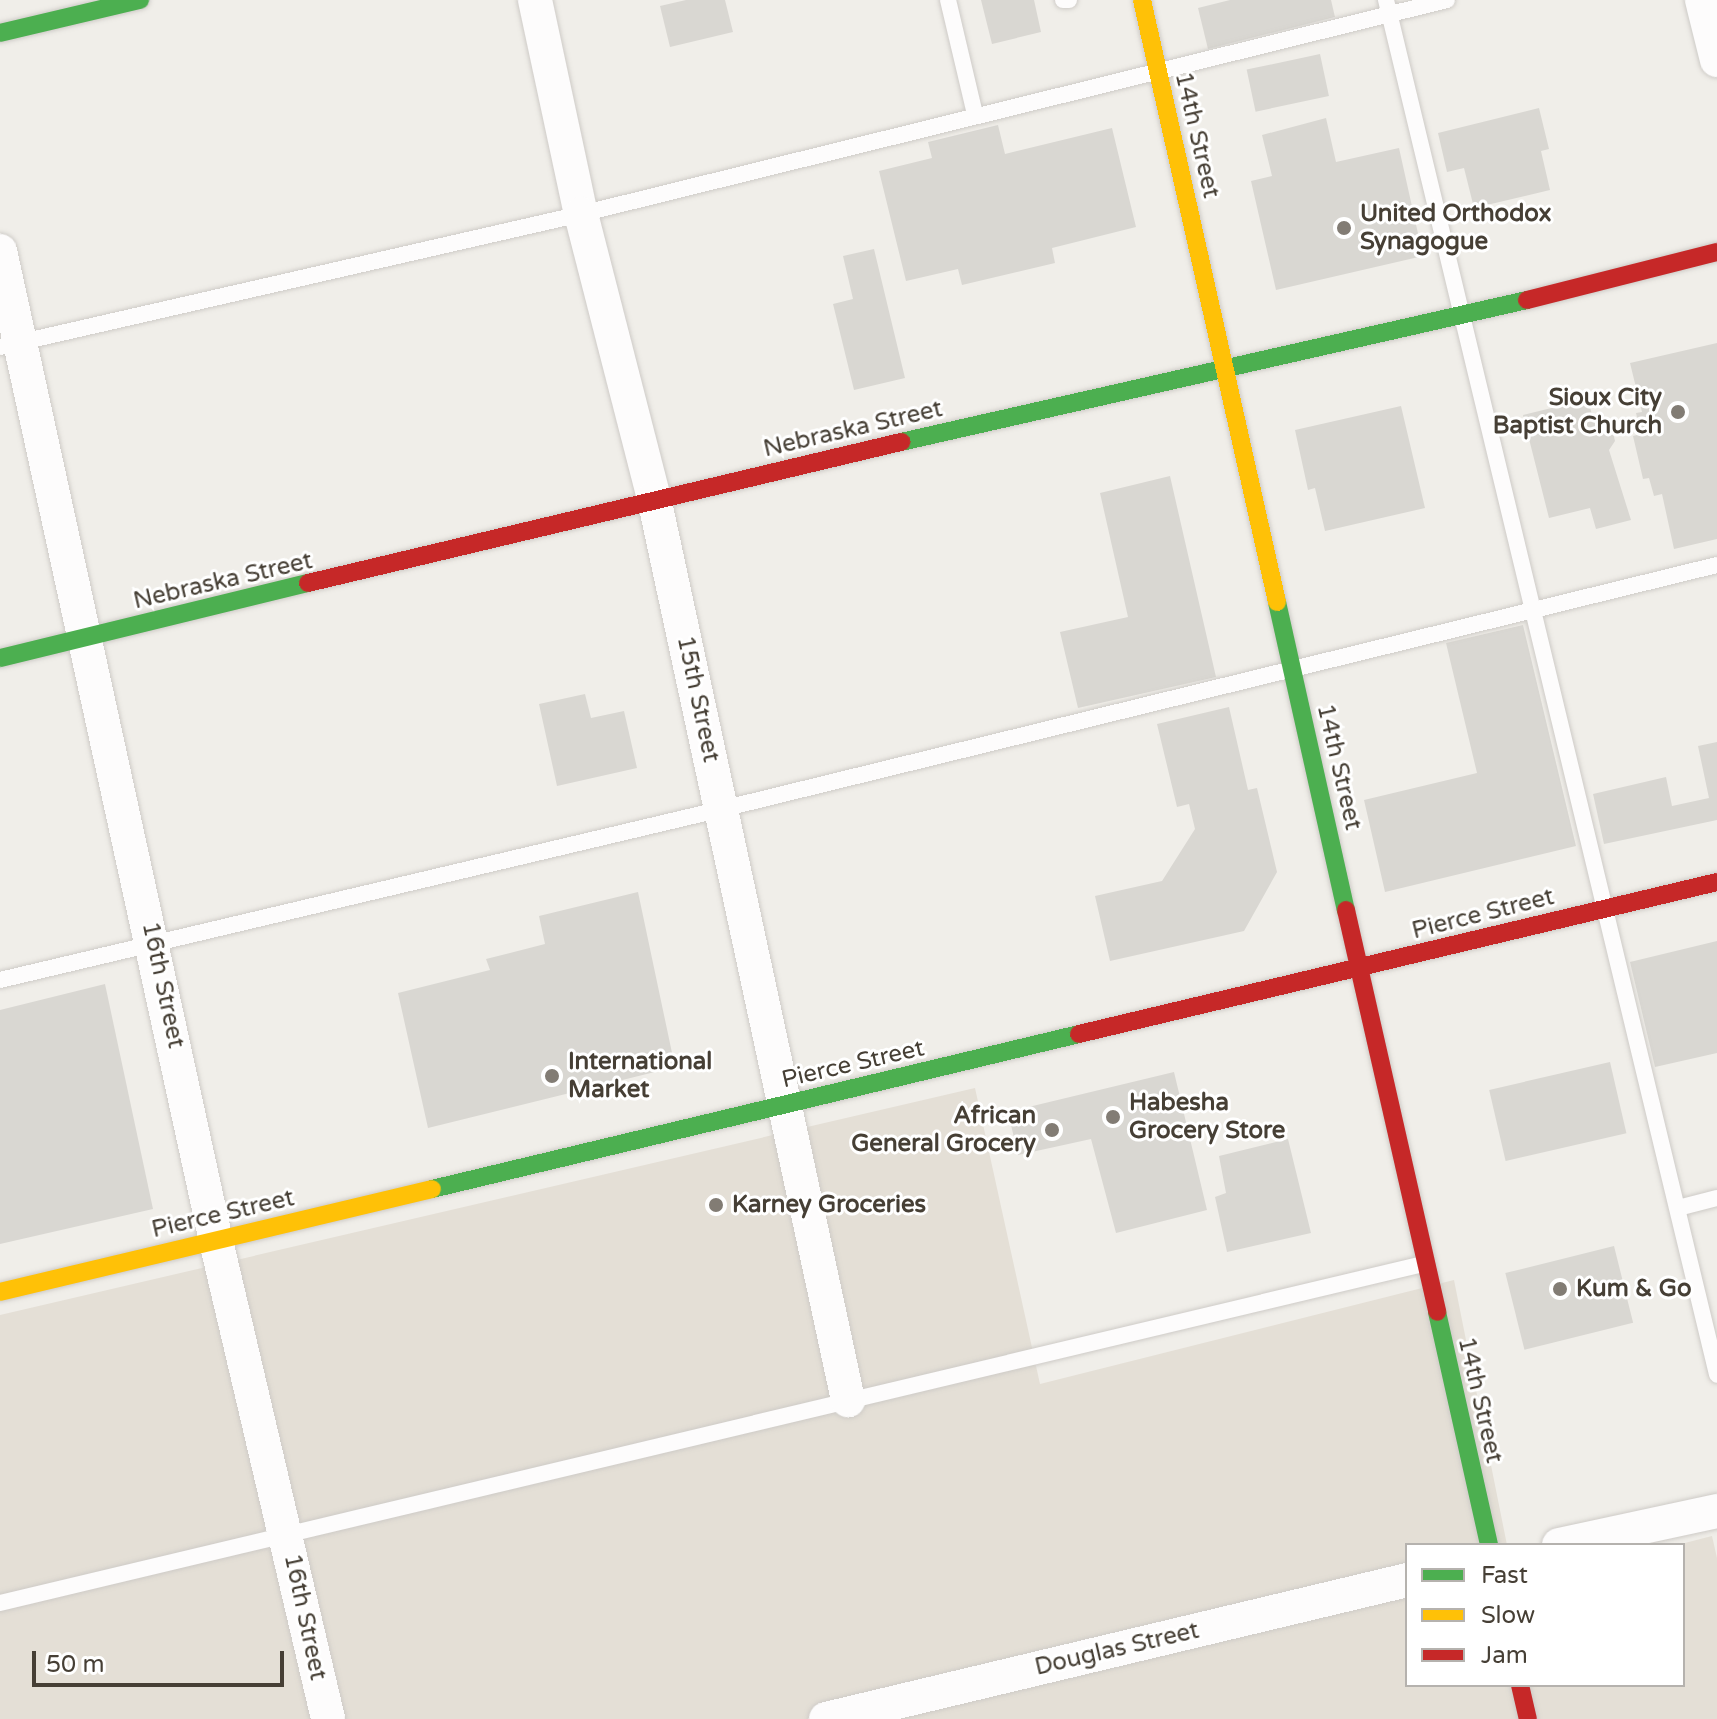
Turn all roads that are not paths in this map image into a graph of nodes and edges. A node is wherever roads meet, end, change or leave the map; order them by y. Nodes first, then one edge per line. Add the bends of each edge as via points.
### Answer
1 (140, 0) edge
2 (535, 0) edge
3 (948, 0) edge
4 (1142, 0) edge
5 (1447, 0) edge
6 (1702, 0) edge
7 (1388, 7) edge
8 (0, 33) edge
9 (1717, 60) edge
10 (1158, 71) junction
11 (975, 114) junction
12 (581, 214) junction
13 (0, 251) edge
14 (1717, 252) edge
15 (1464, 316) junction
16 (9, 345) edge
17 (1225, 370) junction
18 (654, 498) junction
19 (1717, 565) edge
20 (1534, 610) junction
21 (84, 637) junction
22 (0, 658) edge
23 (1291, 667) junction
24 (722, 809) junction
25 (1717, 882) edge
26 (1607, 908) junction
27 (154, 943) junction
28 (1360, 968) junction
29 (0, 980) edge
30 (786, 1105) junction
31 (1717, 1198) edge
32 (1678, 1208) junction
33 (216, 1241) junction
34 (1424, 1264) junction
35 (0, 1292) edge
36 (1717, 1375) edge
37 (848, 1400) junction
38 (1717, 1511) edge
39 (288, 1537) junction
40 (1489, 1543) edge
41 (1568, 1543) edge
42 (1405, 1580) edge
43 (0, 1603) edge
44 (1520, 1687) edge
45 (328, 1719) edge
46 (826, 1719) edge
47 (1528, 1719) edge

1 - 8 main road
2 - 12 street, 15th Street
3 - 11 lane
4 - 10 main road, 14th Street
5 - 7 lane
6 - 9 street
7 - 10 lane
7 - 15 lane
10 - 11 lane
10 - 17 main road, 14th Street
11 - 12 lane
12 - 16 lane
12 - 18 street, 15th Street
13 - 16 street, 16th Street
14 - 15 main road, Nebraska Street
15 - 17 main road, Nebraska Street
15 - 20 lane
16 - 21 street, 16th Street
17 - 18 main road, Nebraska Street
17 - 23 main road, 14th Street
18 - 21 main road, Nebraska Street
18 - 24 street, 15th Street
19 - 20 lane
20 - 23 lane
20 - 26 lane
21 - 22 main road, Nebraska Street
21 - 27 street, 16th Street
23 - 24 lane
23 - 28 main road, 14th Street
24 - 27 lane
24 - 30 street, 15th Street
25 - 26 main road, Pierce Street
26 - 28 main road, Pierce Street
26 - 32 lane
27 - 29 lane
27 - 33 street, 16th Street
28 - 30 main road, Pierce Street
28 - 34 main road, 14th Street
30 - 33 main road, Pierce Street
30 - 37 street, 15th Street
31 - 32 lane
32 - 36 lane
33 - 35 main road, Pierce Street
33 - 39 street, 16th Street
34 - 37 lane
34 - 40 main road, 14th Street
37 - 39 lane
38 - 41 street
39 - 43 lane
39 - 45 street, 16th Street
42 - 46 street, Douglas Street
44 - 47 main road

